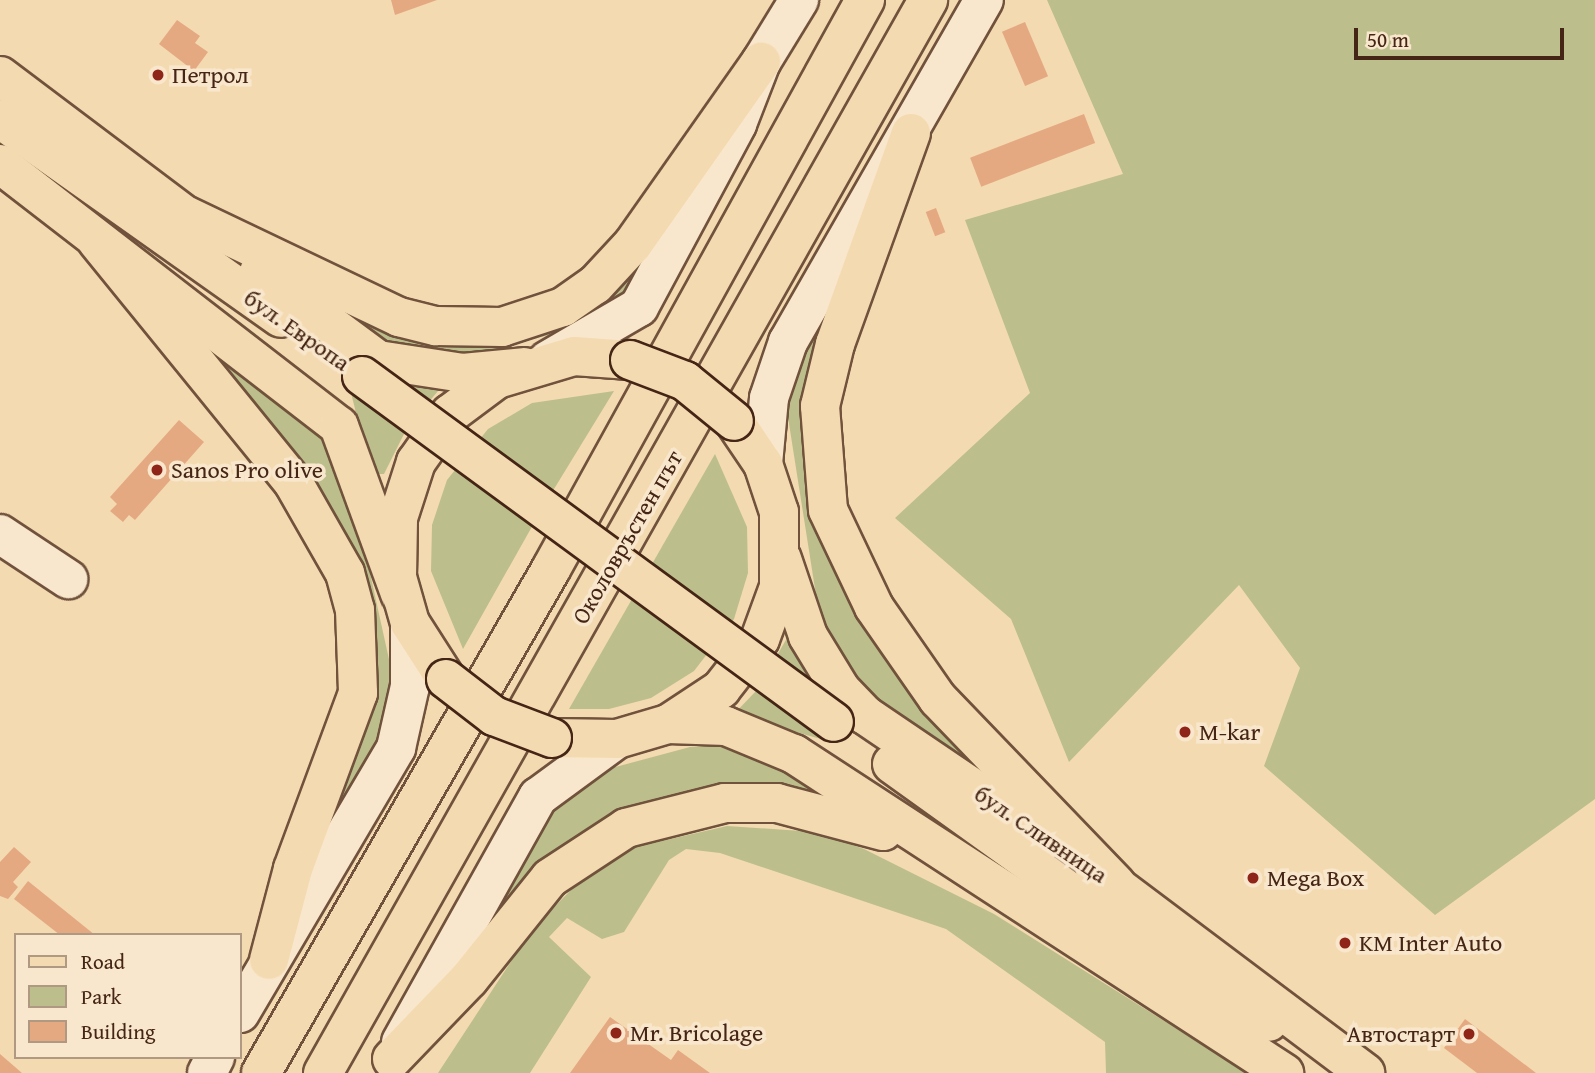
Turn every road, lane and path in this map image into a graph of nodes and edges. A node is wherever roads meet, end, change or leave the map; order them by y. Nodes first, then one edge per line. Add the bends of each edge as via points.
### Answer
1 (799, 0) edge
2 (865, 0) edge
3 (928, 0) edge
4 (984, 0) edge
5 (761, 62) junction
6 (0, 76) edge
7 (0, 119) edge
8 (911, 133) junction
9 (0, 164) edge
10 (187, 216) junction
11 (97, 241) junction
12 (536, 363) junction
13 (763, 464) junction
14 (0, 534) edge
15 (592, 544) joint
16 (782, 559) junction
17 (68, 579) dead end
18 (405, 609) junction
19 (668, 724) junction
20 (617, 739) junction
21 (944, 853) junction
22 (1116, 884) junction
23 (269, 960) junction
24 (1200, 985) junction
25 (242, 1009) edge
26 (388, 1066) edge
27 (1360, 1070) edge
28 (261, 1073) edge
29 (323, 1073) edge
30 (1286, 1073) edge

1 - 5 street
2 - 28 main road, Околовръстен път via 551,569
3 - 29 main road, Околовръстен път
4 - 8 street
5 - 10 main road via 633,244 595,285 562,307 502,327 436,326 399,317
5 - 12 street via 737,124 639,307
6 - 10 main road, бул. Европа
7 - 15 main road, бул. Европа, bridge
8 - 13 street via 778,363
8 - 22 main road via 835,344 820,406 828,510 874,607 938,699
9 - 11 main road, бул. Европа
10 - 12 main road, бул. Европа via 378,360 464,373
11 - 18 main road, бул. Европа via 339,426
11 - 23 main road via 293,482 345,573 355,610 358,693 293,869
12 - 13 main road, бул. Европа, bridge via 630,360 685,381 734,421
12 - 18 main road via 450,414 416,462 398,518
13 - 16 main road via 779,512
14 - 17 street
15 - 24 main road, бул. Сливница, bridge
16 - 19 main road via 772,610 742,666 721,690
16 - 22 main road, бул. Сливница via 823,665 865,715
18 - 20 main road, бул. Европа, bridge via 446,679 494,716 552,738
18 - 23 street via 410,686 396,748
19 - 20 main road, бул. Европа
19 - 21 main road, бул. Сливница via 753,733
20 - 26 street via 538,797
21 - 26 main road via 834,813 777,803 724,803 626,828 550,878 469,979
21 - 30 main road, бул. Сливница
22 - 27 main road, бул. Сливница
23 - 25 street
24 - 27 main road, бул. Сливница
24 - 30 main road, бул. Сливница

